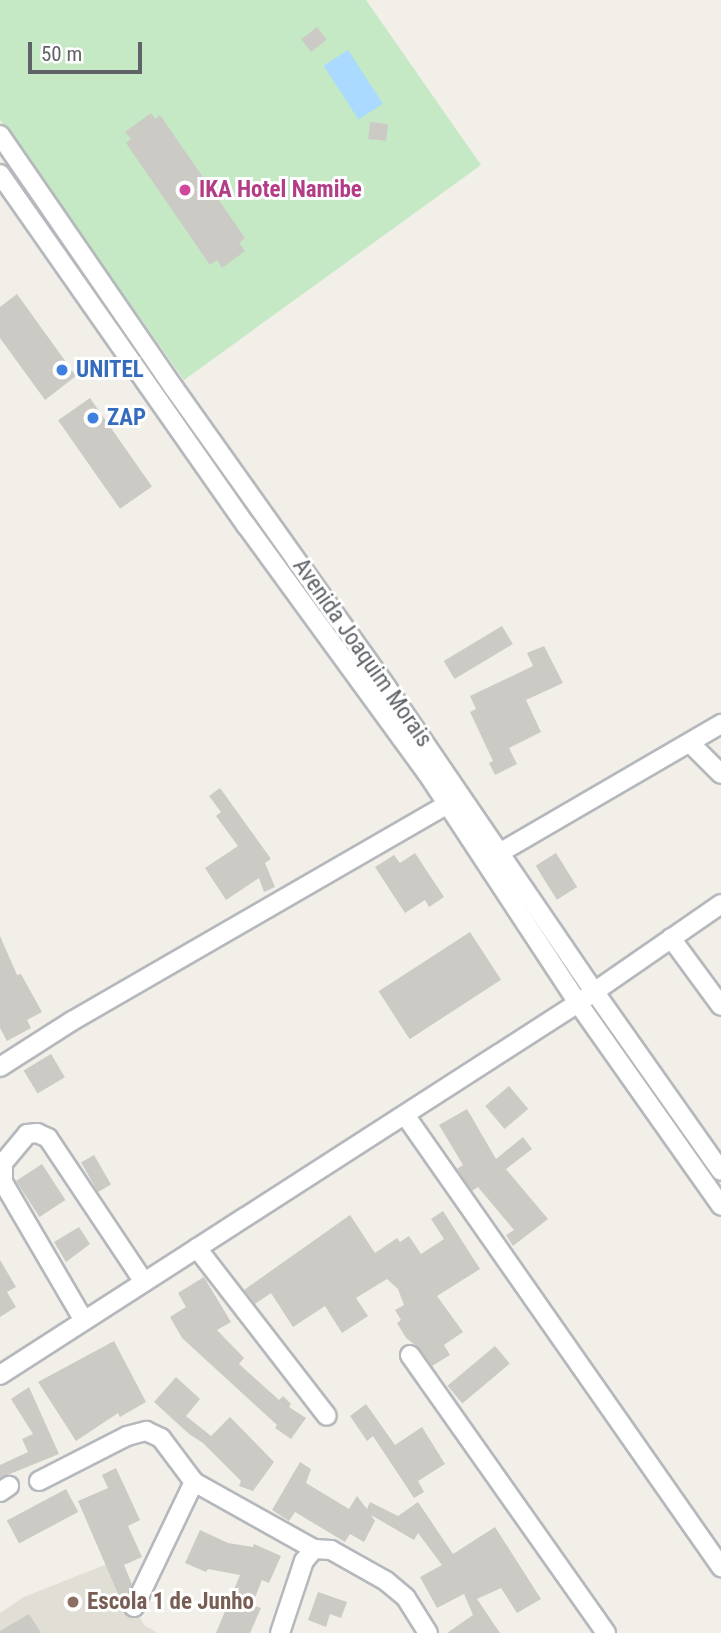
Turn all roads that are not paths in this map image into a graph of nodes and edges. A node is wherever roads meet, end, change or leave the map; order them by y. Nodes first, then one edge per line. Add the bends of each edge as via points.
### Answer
1 (0, 135) edge
2 (0, 174) edge
3 (721, 724) edge
4 (691, 744) junction
5 (721, 774) edge
6 (448, 804) junction
7 (501, 852) junction
8 (721, 904) edge
9 (671, 938) junction
10 (593, 991) junction
11 (579, 1003) junction
12 (721, 1006) edge
13 (0, 1068) edge
14 (405, 1115) junction
15 (721, 1171) edge
16 (721, 1206) edge
17 (197, 1248) junction
18 (144, 1282) junction
19 (83, 1319) junction
20 (410, 1355) dead end
21 (0, 1375) edge
22 (327, 1416) dead end
23 (39, 1481) dead end
24 (194, 1482) junction
25 (314, 1549) junction
26 (721, 1567) edge
27 (134, 1607) dead end
28 (280, 1633) edge
29 (428, 1633) edge
30 (606, 1633) edge

1 - 7 street, Avenida Joaquim Morais
2 - 6 street, Avenida Joaquim Morais
3 - 4 street
4 - 5 street
4 - 7 street
6 - 11 street, Avenida Joaquim Morais
6 - 13 street via 72,1021
7 - 10 street, Avenida Joaquim Morais
8 - 9 street
9 - 10 street
9 - 12 street
10 - 11 street
10 - 15 street, Avenida Joaquim Morais
11 - 14 street
11 - 16 street, Avenida Joaquim Morais
14 - 17 street
14 - 26 street
17 - 18 street
17 - 22 street
18 - 19 street
18 - 19 street via 48,1138 27,1134 3,1163 3,1182
19 - 21 street
20 - 30 street
23 - 24 street via 127,1436 146,1431 161,1438
24 - 25 street
24 - 27 street
25 - 28 street via 304,1561
25 - 29 street via 331,1550 386,1581 406,1598

